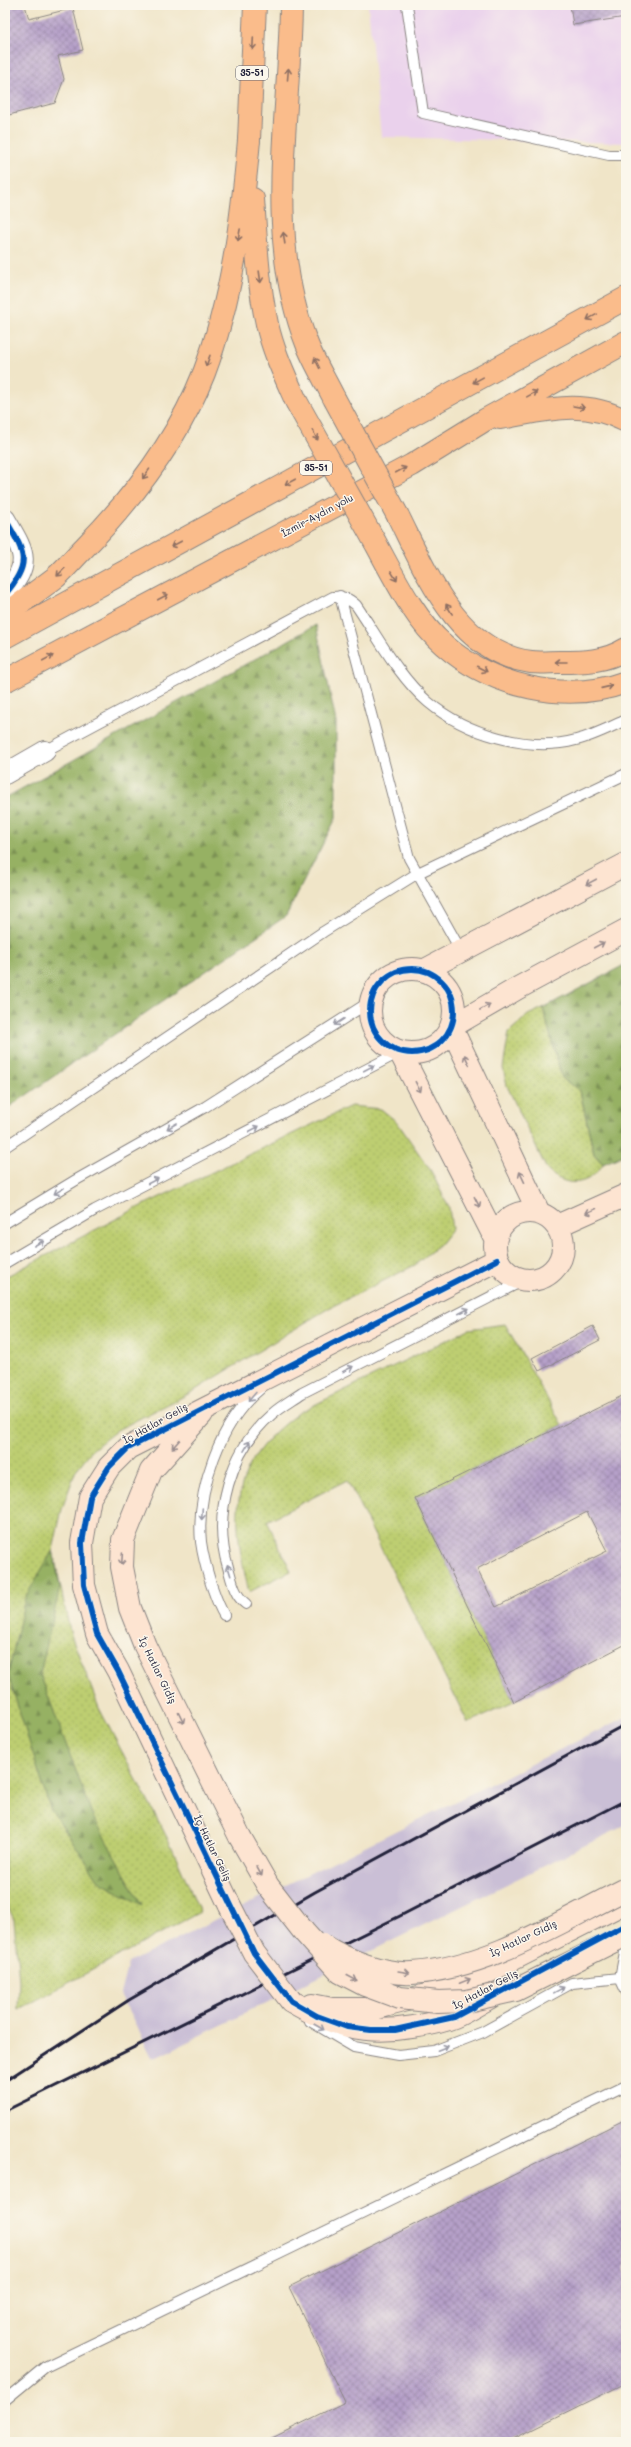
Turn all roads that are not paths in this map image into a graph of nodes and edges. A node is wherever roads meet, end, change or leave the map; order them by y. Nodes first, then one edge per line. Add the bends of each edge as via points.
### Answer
1 (255, 5) edge
2 (291, 5) edge
3 (407, 5) edge
4 (249, 140) junction
5 (626, 155) edge
6 (626, 298) edge
7 (626, 342) edge
8 (485, 420) junction
9 (626, 421) edge
10 (5, 519) edge
11 (5, 594) edge
12 (340, 596) junction
13 (5, 615) edge
14 (5, 637) edge
15 (626, 649) edge
16 (5, 682) edge
17 (626, 682) edge
18 (626, 720) edge
19 (45, 751) joint
20 (5, 774) edge
21 (626, 774) edge
22 (626, 864) edge
23 (418, 874) junction
24 (626, 930) edge
25 (461, 951) junction
26 (425, 970) junction
27 (371, 1001) junction
28 (452, 1026) junction
29 (400, 1052) junction
30 (5, 1148) edge
31 (626, 1195) edge
32 (539, 1213) junction
33 (5, 1223) edge
34 (557, 1226) junction
35 (495, 1238) junction
36 (497, 1260) junction
37 (5, 1263) edge
38 (524, 1280) junction
39 (292, 1363) junction
40 (211, 1404) junction
41 (246, 1604) dead end
42 (224, 1615) dead end
43 (626, 1889) edge
44 (626, 1902) edge
45 (626, 1924) edge
46 (304, 1932) junction
47 (626, 1934) edge
48 (626, 1947) edge
49 (620, 1978) junction
50 (626, 1991) edge
51 (291, 2001) junction
52 (626, 2086) edge
53 (5, 2400) edge

1 -> 4 main road, 35-51
15 -> 2 main road, bridge via 593,662 531,662 509,656 483,642 455,619 425,571 334,398 307,343 290,283 282,225 284,113
3 - 5 lane via 423,113 609,155
4 -> 13 main road via 242,218 228,289 208,361 185,416 118,513 56,576
4 -> 17 main road, 35-51, bridge via 259,270 267,324 280,364 296,401 422,620 444,645 503,680 537,690 605,689
6 -> 14 main road, 35-51
8 -> 7 main road, İzmir-Aydın yolu
8 -> 9 main road via 572,406 611,413
16 -> 8 main road, İzmir-Aydın yolu via 412,464
10 - 11 street via 21,548 24,562 16,582
12 - 18 lane via 346,597 356,605 402,673 428,702 468,727 494,738 537,744 575,741
12 - 19 lane via 333,597
12 - 23 lane via 403,841
19 - 20 street
21 - 23 lane
22 -> 25 street
23 - 25 lane
23 - 30 lane via 323,932
28 -> 24 street
25 - 26 street
26 - 27 street via 404,970 386,978 376,989
26 - 28 street via 437,976 447,986 453,999
27 - 29 street via 374,1029 382,1040
27 -> 33 lane via 206,1107
28 - 29 street via 434,1047 420,1052
32 -> 28 street
29 -> 35 street
37 -> 29 lane via 95,1210
31 -> 34 street
32 - 34 street
32 - 35 street via 528,1211 512,1216 499,1227
34 - 38 street via 562,1236 560,1259 546,1276
35 - 36 street
36 - 38 street via 512,1276
36 - 39 street, İç Hatlar Geliş
41 -> 38 lane via 238,1598 224,1555 222,1506 233,1471 253,1435 272,1414 302,1393
39 - 40 street, İç Hatlar Geliş
39 -> 42 lane via 256,1393 236,1417 207,1475 201,1542 206,1568 219,1608
40 -> 46 street, İç Hatlar Gidiş, bridge via 151,1471 124,1540 122,1567 130,1608 145,1646 240,1837 268,1886
40 - 51 street, İç Hatlar Geliş, bridge via 128,1448 109,1466 90,1497 82,1543 84,1585 98,1634 230,1906 254,1953
46 -> 43 street, İç Hatlar Gidiş, bridge via 334,1953 366,1966 411,1973 450,1967 501,1951
51 -> 44 street, İç Hatlar Geliş via 332,2009 373,2009 438,1992 490,1970
45 - 51 street, İç Hatlar Geliş via 454,2017 423,2025 371,2030 347,2027 316,2016
46 -> 47 street, İç Hatlar Gidiş, bridge via 340,1972 366,1986 400,1998 438,2002 467,2001 516,1990
48 - 49 lane
49 - 50 lane
51 -> 49 lane via 313,2024 354,2047 398,2055 434,2051 483,2032 572,1983
52 - 53 lane via 45,2366

